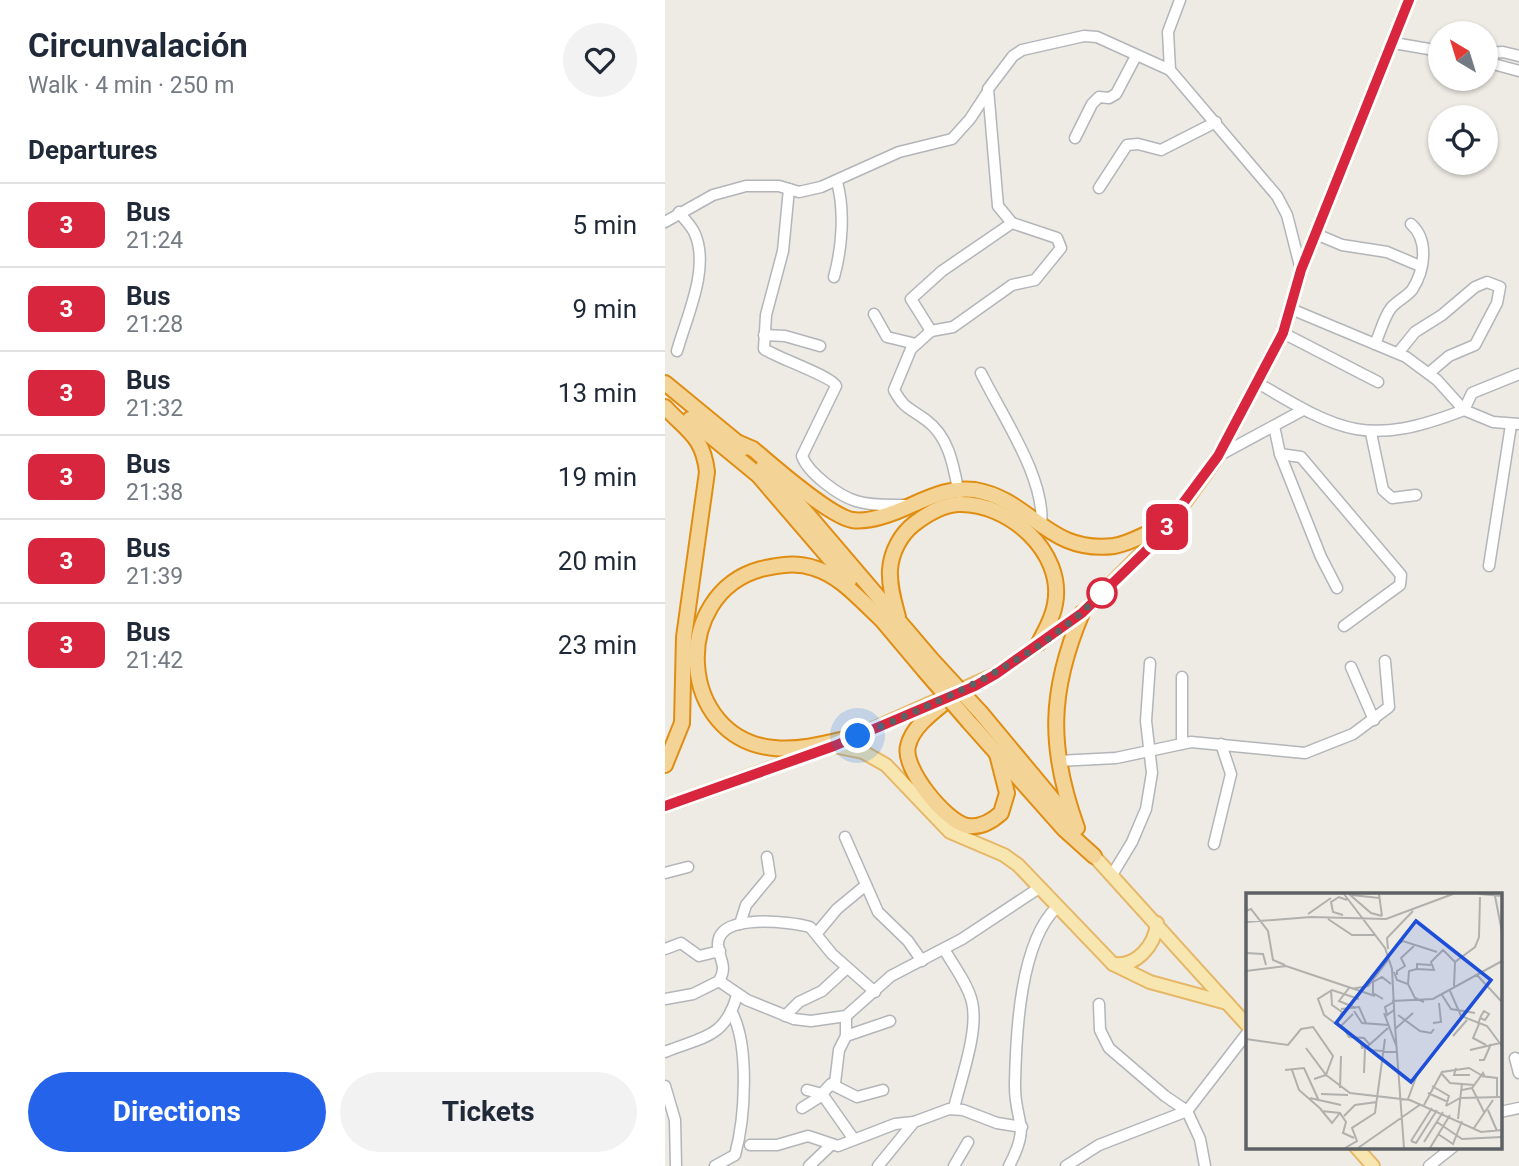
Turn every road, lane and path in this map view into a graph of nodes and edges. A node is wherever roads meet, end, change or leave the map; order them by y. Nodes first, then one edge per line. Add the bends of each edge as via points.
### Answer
1 (1180, 0) edge
2 (1409, 0) edge
3 (1394, 43) junction
4 (1428, 49) edge
5 (1498, 52) edge
6 (1136, 56) junction
7 (1519, 56) edge
8 (1498, 65) edge
9 (1170, 70) junction
10 (1519, 71) edge
11 (988, 89) junction
12 (1216, 122) junction
13 (1075, 138) dead end
14 (837, 182) junction
15 (1099, 188) dead end
16 (789, 189) junction
17 (679, 212) junction
18 (665, 222) edge
19 (1012, 223) junction
20 (1411, 224) dead end
21 (1316, 234) junction
22 (1420, 266) junction
23 (1301, 270) junction
24 (834, 277) dead end
25 (1291, 309) junction
26 (874, 314) dead end
27 (931, 331) junction
28 (1283, 333) junction
29 (764, 334) junction
30 (916, 344) junction
31 (1375, 344) junction
32 (820, 346) dead end
33 (677, 351) dead end
34 (1398, 353) junction
35 (981, 373) dead end
36 (1429, 373) junction
37 (1519, 374) edge
38 (1378, 382) dead end
39 (665, 383) edge
40 (1258, 383) junction
41 (665, 405) edge
42 (1303, 410) junction
43 (1464, 410) junction
44 (1515, 425) edge
45 (1274, 426) junction
46 (1371, 433) junction
47 (739, 443) junction
48 (1280, 454) junction
49 (1218, 456) junction
50 (958, 489) junction
51 (1416, 495) dead end
52 (912, 505) junction
53 (1169, 525) junction
54 (1041, 527) junction
55 (1489, 566) dead end
56 (1337, 588) dead end
57 (1082, 613) junction
58 (881, 619) junction
59 (899, 622) junction
60 (1344, 626) dead end
61 (1039, 643) junction
62 (1385, 661) dead end
63 (1150, 663) dead end
64 (928, 666) junction
65 (1351, 667) dead end
66 (1182, 677) dead end
67 (955, 694) junction
68 (975, 718) junction
69 (1374, 720) junction
70 (858, 736) junction
71 (1182, 744) junction
72 (1221, 744) junction
73 (834, 746) junction
74 (1149, 753) junction
75 (997, 754) junction
76 (1058, 761) junction
77 (665, 765) edge
78 (665, 806) edge
79 (1077, 828) junction
80 (845, 837) dead end
81 (1214, 844) dead end
82 (1094, 856) junction
83 (767, 857) dead end
84 (688, 867) dead end
85 (665, 873) edge
86 (1112, 875) junction
87 (866, 885) junction
88 (1039, 888) junction
89 (1057, 907) junction
90 (1157, 923) junction
91 (740, 924) junction
92 (817, 933) junction
93 (665, 949) edge
94 (944, 949) junction
95 (720, 951) junction
96 (922, 961) junction
97 (1113, 964) junction
98 (847, 968) junction
99 (719, 981) junction
100 (875, 992) junction
101 (737, 995) junction
102 (665, 999) edge
103 (1227, 1003) junction
104 (1099, 1004) dead end
105 (731, 1011) junction
106 (785, 1016) junction
107 (846, 1016) junction
108 (890, 1021) dead end
109 (1246, 1024) edge
110 (1246, 1035) edge
111 (846, 1036) junction
112 (665, 1052) edge
113 (1515, 1058) dead end
114 (1519, 1073) edge
115 (835, 1083) junction
116 (665, 1086) edge
117 (807, 1090) dead end
118 (883, 1090) dead end
119 (822, 1094) junction
120 (802, 1108) dead end
121 (954, 1108) junction
122 (1519, 1108) edge
123 (1187, 1111) junction
124 (1501, 1112) edge
125 (914, 1122) junction
126 (1022, 1127) junction
127 (853, 1138) junction
128 (968, 1142) dead end
129 (750, 1145) dead end
130 (831, 1145) junction
131 (1357, 1148) edge
132 (1452, 1148) edge
133 (735, 1154) junction
134 (677, 1166) edge
135 (715, 1166) edge
136 (741, 1166) edge
137 (809, 1166) edge
138 (878, 1166) edge
139 (954, 1166) edge
140 (1009, 1166) edge
141 (1066, 1166) edge
142 (1205, 1166) edge
143 (1373, 1166) edge
144 (1429, 1166) edge

1 - 9 street via 1168,32
2 - 3 main road
3 - 4 street
3 - 21 main road
5 - 7 street
6 - 9 street
6 - 11 street via 1097,37 1084,36 1022,50
6 - 13 street via 1116,94 1099,97 1092,104
8 - 10 street
9 - 12 street
11 - 14 street via 952,139 899,152
11 - 19 street via 997,206
12 - 15 street via 1161,150 1126,145
12 - 23 street via 1277,196 1287,215
14 - 16 street
14 - 24 street via 842,199
16 - 17 street via 746,186 713,195
16 - 29 street via 783,251
17 - 18 street
17 - 33 street via 695,234 700,258
19 - 27 street via 942,271 911,299
19 - 27 street via 1057,238 1061,247 1035,280 1012,285 953,327
20 - 22 street via 1424,245
21 - 22 street via 1342,245 1387,252
21 - 23 main road
22 - 31 street via 1420,275 1391,309
23 - 25 main road
25 - 28 main road
25 - 31 street
26 - 30 street via 887,337
27 - 30 street
28 - 38 street
28 - 40 main road
29 - 32 street
29 - 52 street via 764,349 769,353 836,382 818,427 803,449 805,464 857,501
30 - 50 street via 894,390 904,409 926,420 944,439
31 - 34 street
34 - 36 street
34 - 36 street via 1415,332 1475,287 1487,282 1500,287 1497,303 1475,345 1449,356
35 - 54 street via 1035,481 1043,512
36 - 43 street
37 - 43 street via 1472,393
39 - 47 highway
40 - 42 street
40 - 49 main road
41 - 58 highway via 758,475
41 - 77 highway via 694,433 708,472 684,637 682,723
42 - 45 street
42 - 46 street via 1351,430
43 - 44 street
43 - 46 street via 1402,429
44 - 55 street
45 - 48 street
45 - 49 street
46 - 51 street via 1383,490 1392,498
47 - 52 highway via 846,518 869,519
47 - 59 highway via 804,510
48 - 56 street
48 - 60 street via 1301,457 1401,575 1400,585
49 - 53 main road
50 - 52 highway
50 - 54 highway via 1005,500
53 - 54 highway via 1125,544 1098,547 1075,545
53 - 57 main road
57 - 61 main road
57 - 76 highway via 1058,684 1054,734
58 - 64 highway
58 - 70 highway via 830,575 796,564 776,565 753,572 720,594 697,639 701,691 735,734 773,748
59 - 61 highway via 890,571 898,542 909,528 939,509 957,504 981,506 1033,539 1052,566 1056,603
59 - 64 highway
61 - 67 main road via 996,674
62 - 69 street via 1390,701
63 - 74 street
64 - 68 highway, bridge
65 - 69 street
66 - 71 street
67 - 70 main road
67 - 75 highway via 911,737 908,759 919,781 955,820 981,826 1001,813 1007,793
68 - 75 highway
68 - 79 highway
69 - 72 street via 1328,746 1304,753
70 - 73 main road
71 - 72 street
71 - 74 street
72 - 81 street via 1231,774
73 - 78 main road
73 - 88 main road via 863,752 886,765 950,832 1003,855
74 - 76 street
74 - 86 street via 1152,774 1146,809
75 - 82 highway
76 - 79 highway
79 - 82 highway
80 - 87 street
82 - 86 main road
83 - 91 street via 770,876 746,905
84 - 85 street
86 - 90 main road
87 - 92 street
87 - 96 street via 884,921
88 - 89 main road
88 - 94 street
89 - 97 main road
89 - 126 street via 1045,921 1024,976 1015,1084
90 - 97 main road via 1152,942 1142,955
90 - 103 main road
91 - 92 street via 779,921 810,927
91 - 95 street via 723,934
92 - 98 street
93 - 95 street via 681,943 699,956
94 - 96 street
94 - 121 street via 974,1010
95 - 99 street via 724,967
96 - 100 street via 891,976
97 - 103 main road via 1150,982
98 - 100 street
98 - 106 street via 822,992 799,1002
99 - 101 street
99 - 102 street via 693,994
100 - 107 street
101 - 105 street
101 - 106 street
103 - 109 main road
104 - 123 street via 1100,1030 1109,1048
105 - 112 street via 711,1036
105 - 133 street via 737,1026 743,1089 742,1129
106 - 107 street via 811,1021
107 - 111 street
108 - 111 street
110 - 123 street
111 - 115 street via 839,1050
113 - 114 street
115 - 118 street via 857,1097
115 - 119 street
116 - 134 street via 675,1120
117 - 119 street
119 - 120 street
119 - 127 street
121 - 125 street
121 - 126 street
122 - 124 street
123 - 141 street via 1099,1145
123 - 142 street via 1200,1139
125 - 127 street
125 - 138 street
126 - 140 street
127 - 130 street
128 - 139 street
129 - 130 street via 778,1145 808,1136
130 - 137 street
131 - 143 main road
132 - 144 street
133 - 135 street
133 - 136 street

